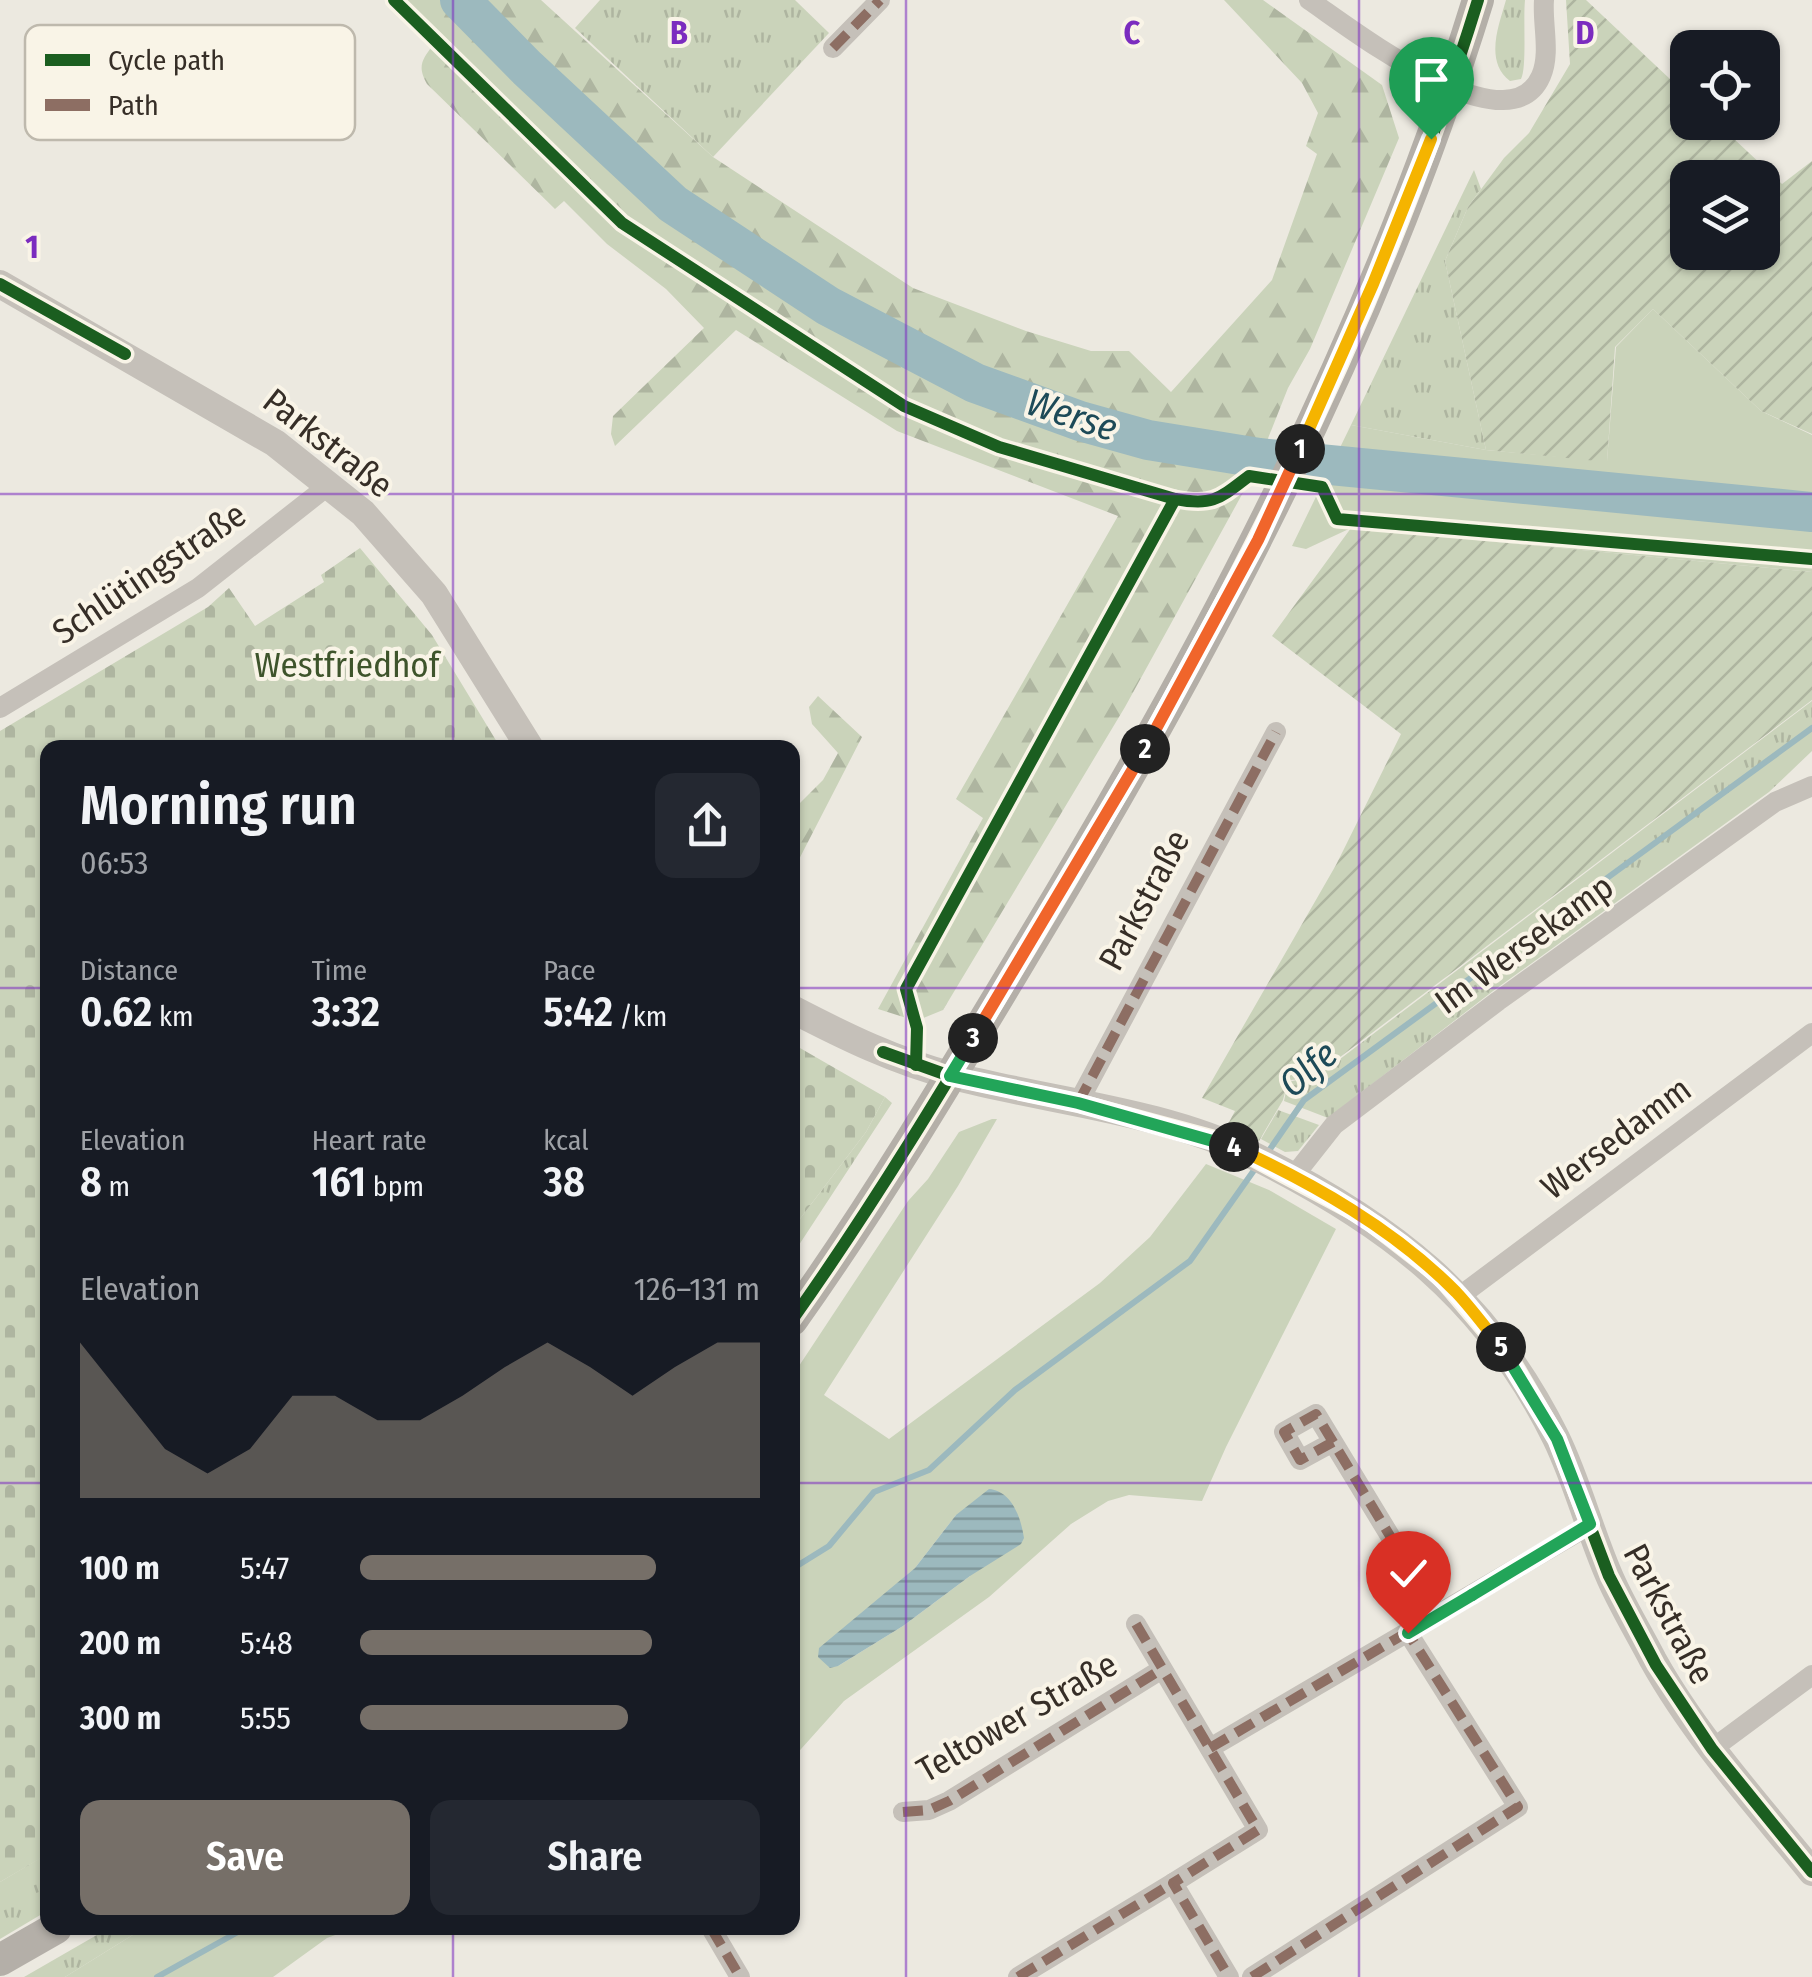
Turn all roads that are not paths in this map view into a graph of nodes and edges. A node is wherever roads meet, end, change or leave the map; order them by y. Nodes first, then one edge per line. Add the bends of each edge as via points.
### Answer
1 (880, 0) edge
2 (1309, 0) edge
3 (1478, 0) edge
4 (1544, 0) edge
5 (833, 48) dead end
6 (1450, 86) junction
7 (0, 284) edge
8 (329, 485) junction
9 (0, 708) edge
10 (1276, 732) dead end
11 (525, 740) edge
12 (1812, 786) edge
13 (800, 1013) edge
14 (1812, 1033) edge
15 (950, 1076) junction
16 (1078, 1103) junction
17 (1271, 1166) junction
18 (1460, 1296) junction
19 (800, 1308) edge
20 (1333, 1442) dead end
21 (1590, 1524) junction
22 (1438, 1616) junction
23 (1136, 1624) dead end
24 (1408, 1633) junction
25 (1162, 1669) junction
26 (1812, 1675) edge
27 (1210, 1748) junction
28 (1712, 1749) junction
29 (903, 1812) dead end
30 (1812, 1872) edge
31 (1173, 1883) junction
32 (44, 1935) edge
33 (715, 1935) edge
34 (0, 1960) edge
35 (740, 1977) edge
36 (1018, 1977) edge
37 (1229, 1977) edge
38 (1252, 1977) edge

1 - 5 street
2 - 6 street via 1381,50
3 - 6 main road
4 - 6 street via 1545,56 1534,88 1501,102
6 - 15 main road via 1373,284 1276,503 1115,804
7 - 8 street, Parkstraße via 218,407
8 - 9 street, Schlütingstraße via 198,588
8 - 11 street, Parkstraße via 434,594
10 - 16 street, Parkstraße
12 - 17 street, Im Wersekamp via 1774,802 1349,1113 1314,1146
13 - 15 street, Parkstraße
14 - 18 street, Wersedamm
15 - 16 street, Parkstraße
15 - 19 main road
16 - 17 street, Parkstraße via 1207,1137
17 - 18 street, Parkstraße via 1376,1225
18 - 21 street, Parkstraße via 1511,1360 1557,1439
20 - 22 street
21 - 22 street
21 - 28 street, Parkstraße via 1656,1665
22 - 24 street
23 - 25 street, Teltower Straße
24 - 27 street
24 - 38 street via 1518,1807
25 - 27 street, Teltower Straße
25 - 29 street, Teltower Straße via 949,1801
26 - 28 street
27 - 31 street, Teltower Straße via 1258,1830
28 - 30 street, Parkstraße
31 - 36 street, Teltower Straße
31 - 37 street
32 - 34 main road
33 - 35 street

